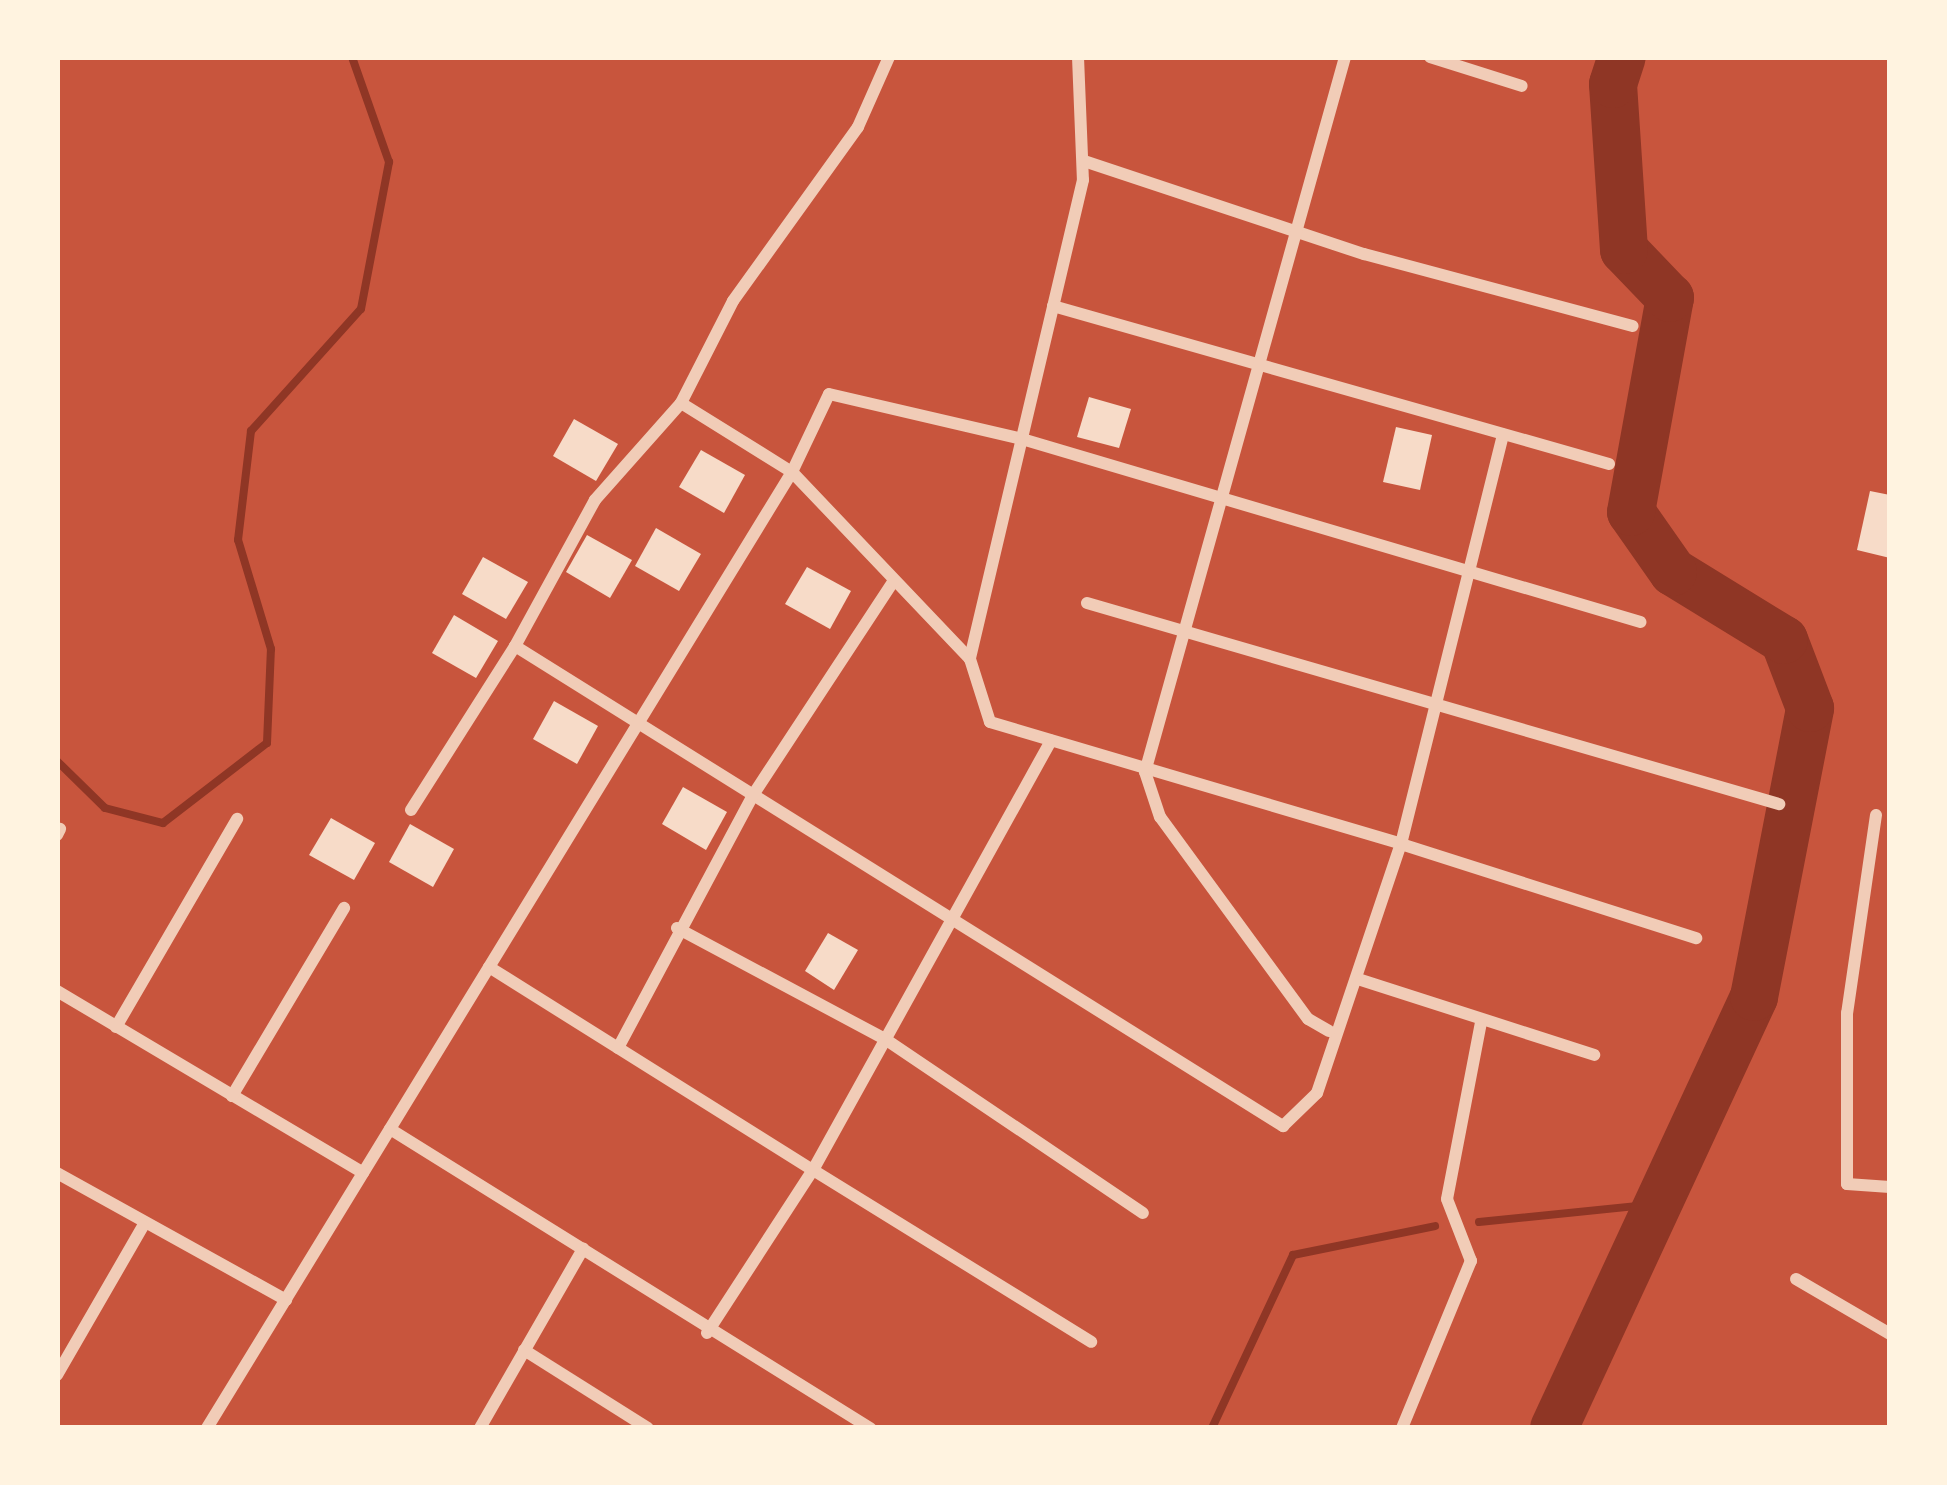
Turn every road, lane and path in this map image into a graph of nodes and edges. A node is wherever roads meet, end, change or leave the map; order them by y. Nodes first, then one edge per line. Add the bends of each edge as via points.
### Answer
1 (889, 57) edge
2 (1078, 57) edge
3 (1345, 57) edge
4 (1430, 57) edge
5 (1522, 86) dead end
6 (1084, 161) junction
7 (1296, 232) junction
8 (1053, 305) junction
9 (1632, 326) dead end
10 (1259, 363) junction
11 (681, 403) junction
12 (1503, 434) junction
13 (1022, 439) junction
14 (1610, 464) dead end
15 (792, 472) junction
16 (1220, 503) junction
17 (1473, 573) junction
18 (894, 580) junction
19 (1087, 603) dead end
20 (1640, 622) dead end
21 (1184, 634) junction
22 (515, 646) junction
23 (970, 659) junction
24 (1438, 707) junction
25 (638, 724) junction
26 (1051, 741) junction
27 (1145, 772) junction
28 (753, 795) junction
29 (1779, 804) dead end
30 (411, 810) dead end
31 (1876, 814) dead end
32 (237, 819) dead end
33 (1401, 844) junction
34 (344, 908) dead end
35 (953, 917) junction
36 (677, 928) junction
37 (1696, 938) dead end
38 (489, 968) junction
39 (1361, 980) junction
40 (57, 991) edge
41 (1481, 1023) junction
42 (116, 1027) junction
43 (1329, 1031) junction
44 (885, 1039) junction
45 (618, 1048) junction
46 (1594, 1055) dead end
47 (232, 1096) junction
48 (390, 1129) junction
49 (813, 1170) junction
50 (363, 1173) junction
51 (57, 1174) edge
52 (1890, 1186) edge
53 (1143, 1213) dead end
54 (143, 1226) junction
55 (583, 1249) junction
56 (1796, 1279) dead end
57 (286, 1300) junction
58 (707, 1333) junction
59 (1890, 1334) edge
60 (1091, 1342) dead end
61 (524, 1350) junction
62 (57, 1375) edge
63 (849, 1415) junction
64 (207, 1428) edge
65 (479, 1428) edge
66 (648, 1428) edge
67 (840, 1428) edge
68 (870, 1428) edge
69 (1402, 1428) edge

1 - 11 street via 858,127 733,301
2 - 6 street
3 - 7 street
4 - 5 street
6 - 7 street
6 - 8 street
7 - 9 street
7 - 10 street
8 - 10 street
8 - 13 street
10 - 12 street
10 - 16 street
11 - 15 street
11 - 22 street via 595,500
12 - 14 street
12 - 17 street
13 - 15 street via 830,394
13 - 16 street
13 - 23 street
15 - 18 street
15 - 25 street
16 - 17 street
16 - 21 street
17 - 20 street
17 - 24 street
18 - 23 street
18 - 28 street
19 - 21 street
21 - 24 street
21 - 27 street
22 - 25 street
22 - 30 street
23 - 26 street via 990,722
24 - 29 street
24 - 33 street
25 - 28 street
25 - 38 street
26 - 27 street
26 - 35 street
27 - 33 street
27 - 43 street via 1160,817 1307,1019
28 - 35 street
28 - 36 street
31 - 52 street via 1847,1013 1847,1184
32 - 42 street
33 - 37 street
33 - 39 street
34 - 47 street
35 - 43 street via 1283,1126 1317,1093
35 - 44 street
36 - 44 street
36 - 45 street
38 - 45 street
38 - 48 street
39 - 41 street
39 - 43 street
40 - 42 street
41 - 46 street
41 - 69 street via 1447,1199 1471,1261
42 - 47 street
44 - 49 street
44 - 53 street
45 - 49 street
47 - 50 street
48 - 50 street
48 - 55 street
49 - 58 street
49 - 60 street
50 - 57 street
51 - 54 street
54 - 57 street
54 - 62 street
55 - 58 street
55 - 61 street
56 - 59 street
57 - 64 street
58 - 63 street
61 - 65 street
61 - 66 street
63 - 67 street
63 - 68 street

